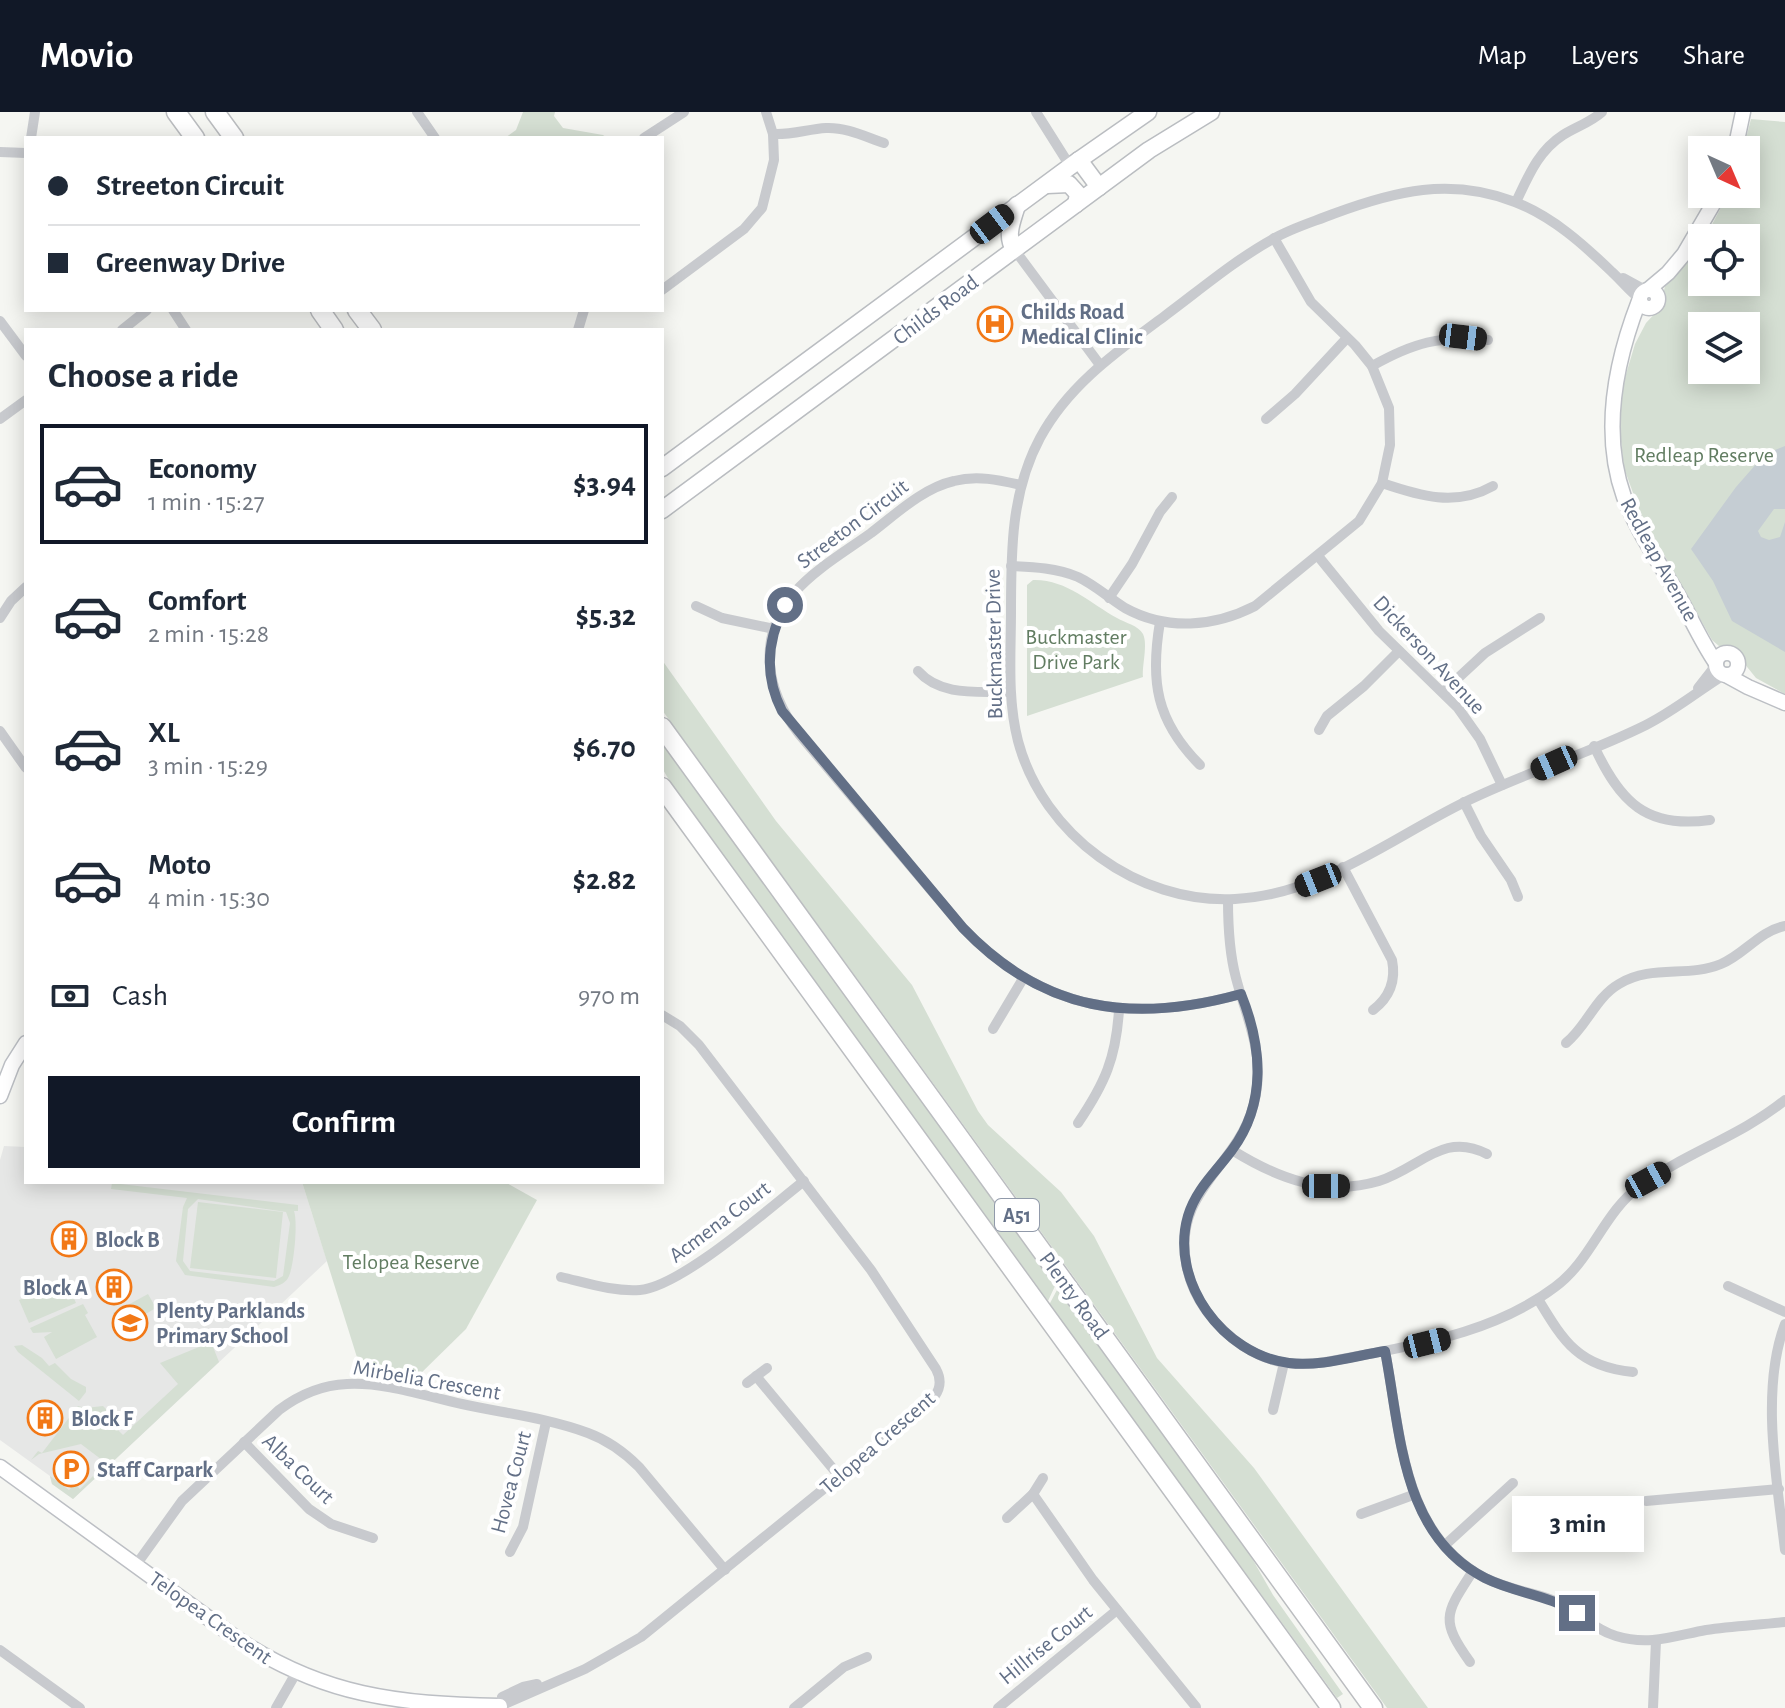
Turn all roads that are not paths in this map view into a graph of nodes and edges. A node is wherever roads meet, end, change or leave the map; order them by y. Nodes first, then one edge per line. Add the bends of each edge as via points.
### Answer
1 (35, 112) edge
2 (176, 112) edge
3 (215, 112) edge
4 (417, 112) edge
5 (684, 112) edge
6 (766, 112) edge
7 (1036, 112) edge
8 (1148, 112) edge
9 (1211, 112) edge
10 (1602, 112) edge
11 (1743, 112) edge
12 (773, 134) junction
13 (31, 136) edge
14 (194, 136) edge
15 (233, 136) edge
16 (430, 136) edge
17 (647, 136) edge
18 (1738, 136) edge
19 (884, 143) dead end
20 (0, 152) edge
21 (24, 153) edge
22 (1074, 163) junction
23 (1045, 185) junction
24 (1095, 190) junction
25 (1516, 202) junction
26 (1076, 204) junction
27 (1017, 205) junction
28 (1712, 208) edge
29 (1274, 238) junction
30 (1014, 249) junction
31 (664, 289) edge
32 (1647, 297) junction
33 (145, 312) edge
34 (154, 312) edge
35 (0, 321) edge
36 (134, 321) junction
37 (125, 328) edge
38 (1347, 338) junction
39 (1488, 340) dead end
40 (24, 353) edge
41 (1100, 365) junction
42 (1372, 366) junction
43 (24, 401) edge
44 (0, 419) edge
45 (1266, 419) dead end
46 (664, 467) edge
47 (1382, 483) junction
48 (1021, 485) junction
49 (1493, 486) dead end
50 (1172, 497) dead end
51 (664, 509) edge
52 (1318, 556) junction
53 (1011, 566) junction
54 (24, 589) edge
55 (1109, 598) junction
56 (696, 606) dead end
57 (0, 618) edge
58 (1540, 618) dead end
59 (1160, 622) junction
60 (774, 629) junction
61 (1399, 651) junction
62 (1724, 666) junction
63 (918, 671) dead end
64 (1010, 692) junction
65 (1443, 692) junction
66 (1778, 700) edge
67 (664, 730) edge
68 (1319, 730) dead end
69 (0, 731) edge
70 (1594, 746) junction
71 (24, 765) edge
72 (1200, 765) dead end
73 (1502, 785) junction
74 (664, 790) edge
75 (1464, 802) junction
76 (1710, 820) dead end
77 (1343, 867) junction
78 (1518, 897) dead end
79 (1228, 900) junction
80 (1785, 926) edge
81 (1024, 977) junction
82 (1241, 994) junction
83 (1119, 1010) junction
84 (1373, 1010) dead end
85 (664, 1016) edge
86 (993, 1029) dead end
87 (24, 1033) edge
88 (1566, 1043) dead end
89 (24, 1046) edge
90 (6, 1069) edge
91 (0, 1096) edge
92 (1785, 1100) edge
93 (1078, 1123) dead end
94 (1232, 1150) junction
95 (1487, 1154) dead end
96 (804, 1181) junction
97 (561, 1277) dead end
98 (1728, 1286) dead end
99 (1538, 1299) junction
100 (1785, 1312) edge
101 (1785, 1324) edge
102 (1385, 1351) junction
103 (1284, 1363) junction
104 (767, 1368) dead end
105 (1633, 1372) dead end
106 (1273, 1410) dead end
107 (546, 1422) junction
108 (244, 1442) junction
109 (0, 1467) edge
110 (839, 1476) junction
111 (1043, 1478) dead end
112 (1513, 1483) dead end
113 (1779, 1489) junction
114 (1033, 1494) junction
115 (1413, 1495) junction
116 (1646, 1501) dead end
117 (1361, 1514) dead end
118 (1007, 1518) dead end
119 (1784, 1527) edge
120 (373, 1538) dead end
121 (1444, 1546) junction
122 (1785, 1550) edge
123 (510, 1552) dead end
124 (136, 1565) junction
125 (725, 1570) junction
126 (1473, 1571) junction
127 (1117, 1610) junction
128 (1785, 1622) edge
129 (1656, 1641) junction
130 (0, 1650) edge
131 (867, 1657) dead end
132 (1470, 1662) dead end
133 (293, 1671) junction
134 (1206, 1700) dead end
135 (504, 1705) edge
136 (1369, 1707) edge
137 (80, 1708) edge
138 (276, 1708) edge
139 (794, 1708) edge
140 (998, 1708) edge
141 (1195, 1708) edge
142 (1331, 1708) edge
143 (1653, 1708) edge

1 - 13 street
2 - 14 highway
3 - 15 highway
4 - 16 street
5 - 17 street
6 - 12 street
7 - 22 street
8 - 22 main road, Childs Road
9 - 24 main road, Childs Road
10 - 25 street via 1547,148
11 - 18 street
12 - 19 street via 829,128
12 - 31 street via 774,160 762,208 744,229
20 - 21 street
22 - 23 main road, Childs Road
22 - 24 main road
23 - 26 main road via 1069,184 1078,194
23 - 27 main road, Childs Road
24 - 26 main road, Childs Road
25 - 29 street, Buckmaster Drive via 1466,190 1410,190
25 - 32 street, Buckmaster Drive via 1563,228
26 - 30 main road, Childs Road
27 - 30 main road via 1010,229
27 - 46 main road, Childs Road
28 - 32 street via 1697,236
29 - 38 street via 1311,302
29 - 41 street, Buckmaster Drive
30 - 41 street
30 - 51 main road, Childs Road
32 - 62 street, Redleap Avenue via 1616,379 1612,438 1618,475 1641,532
33 - 36 street
34 - 36 street
35 - 40 street
36 - 37 street
38 - 42 street
38 - 45 street
39 - 42 street via 1436,339 1409,346
41 - 48 street, Buckmaster Drive via 1050,422
42 - 47 street via 1391,426
43 - 44 street
47 - 49 street via 1436,498 1464,498
47 - 52 street via 1359,521
48 - 53 street, Buckmaster Drive
48 - 60 street, Streeton Circuit via 972,478 932,489 804,583
50 - 55 street
52 - 59 street via 1239,614 1207,623
52 - 61 street, Dickerson Avenue
53 - 55 street via 1062,572
53 - 64 street, Buckmaster Drive
54 - 57 street
55 - 59 street
56 - 60 street via 722,618
58 - 65 street via 1485,653
59 - 72 street via 1155,681 1162,712 1177,740
60 - 81 street, Streeton Circuit via 770,674 789,720 963,928
61 - 65 street, Dickerson Avenue
61 - 68 street via 1327,716
62 - 66 street, Redleap Avenue
62 - 70 street, Buckmaster Drive via 1649,724
63 - 64 street via 948,689
64 - 79 street, Buckmaster Drive via 1017,737 1031,776 1078,839 1141,882
65 - 73 street, Dickerson Avenue via 1480,739
67 - 136 highway, Plenty Road / A51
69 - 71 street
70 - 73 street, Buckmaster Drive
70 - 76 street via 1612,783 1642,811 1679,822
73 - 75 street, Buckmaster Drive
74 - 142 highway, Plenty Road / A51
75 - 77 street, Buckmaster Drive
75 - 78 street
77 - 79 street, Buckmaster Drive via 1285,892
77 - 84 street via 1394,969 1391,989
79 - 82 street
80 - 88 street via 1710,968 1631,977 1606,994
81 - 83 street, Streeton Circuit via 1068,998
81 - 86 street
82 - 83 street, Streeton Circuit via 1184,1008
82 - 94 street via 1255,1033 1258,1070 1253,1107
83 - 93 street via 1112,1064
85 - 96 street, Telopea Crescent via 699,1045
87 - 90 street
89 - 90 street
90 - 91 street
92 - 99 street via 1636,1189 1615,1209 1574,1271
94 - 95 street via 1278,1176 1326,1186 1378,1181 1454,1145
94 - 103 street via 1192,1204 1185,1233 1186,1264 1195,1292 1227,1333 1249,1350
96 - 97 street, Acmena Court via 660,1286 619,1289
96 - 110 street, Telopea Crescent via 878,1279 940,1380 932,1400
98 - 100 street
99 - 102 street via 1467,1332
99 - 105 street via 1564,1340 1583,1358
101 - 113 street via 1771,1397
102 - 103 street via 1312,1364
102 - 115 street
103 - 106 street
104 - 110 street via 751,1380
107 - 108 street, Mirbelia Crescent via 369,1384 344,1384 297,1398
107 - 123 street, Hovea Court via 523,1527
107 - 125 street, Mirbelia Crescent via 591,1434 631,1459
108 - 120 street, Alba Court via 321,1518
108 - 124 street, Mirbelia Crescent via 182,1501
109 - 124 street, Telopea Crescent
110 - 125 street, Telopea Crescent
111 - 114 street
112 - 121 street
113 - 116 street
113 - 119 street
114 - 118 street
114 - 127 street, Hillrise Court
115 - 117 street
115 - 121 street
119 - 122 street
121 - 126 street
124 - 133 street, Telopea Crescent via 236,1638
125 - 135 street, Telopea Crescent via 641,1637 596,1664 551,1683 523,1687
126 - 129 street via 1502,1586 1556,1601 1613,1635
126 - 132 street via 1449,1619 1451,1634
127 - 140 street, Hillrise Court
127 - 141 street, Hillrise Court
128 - 129 street
129 - 143 street
130 - 137 street
131 - 139 street via 844,1667
133 - 135 street, Telopea Crescent via 380,1698 450,1703 483,1696
133 - 138 street
134 - 141 street, Hillrise Court

